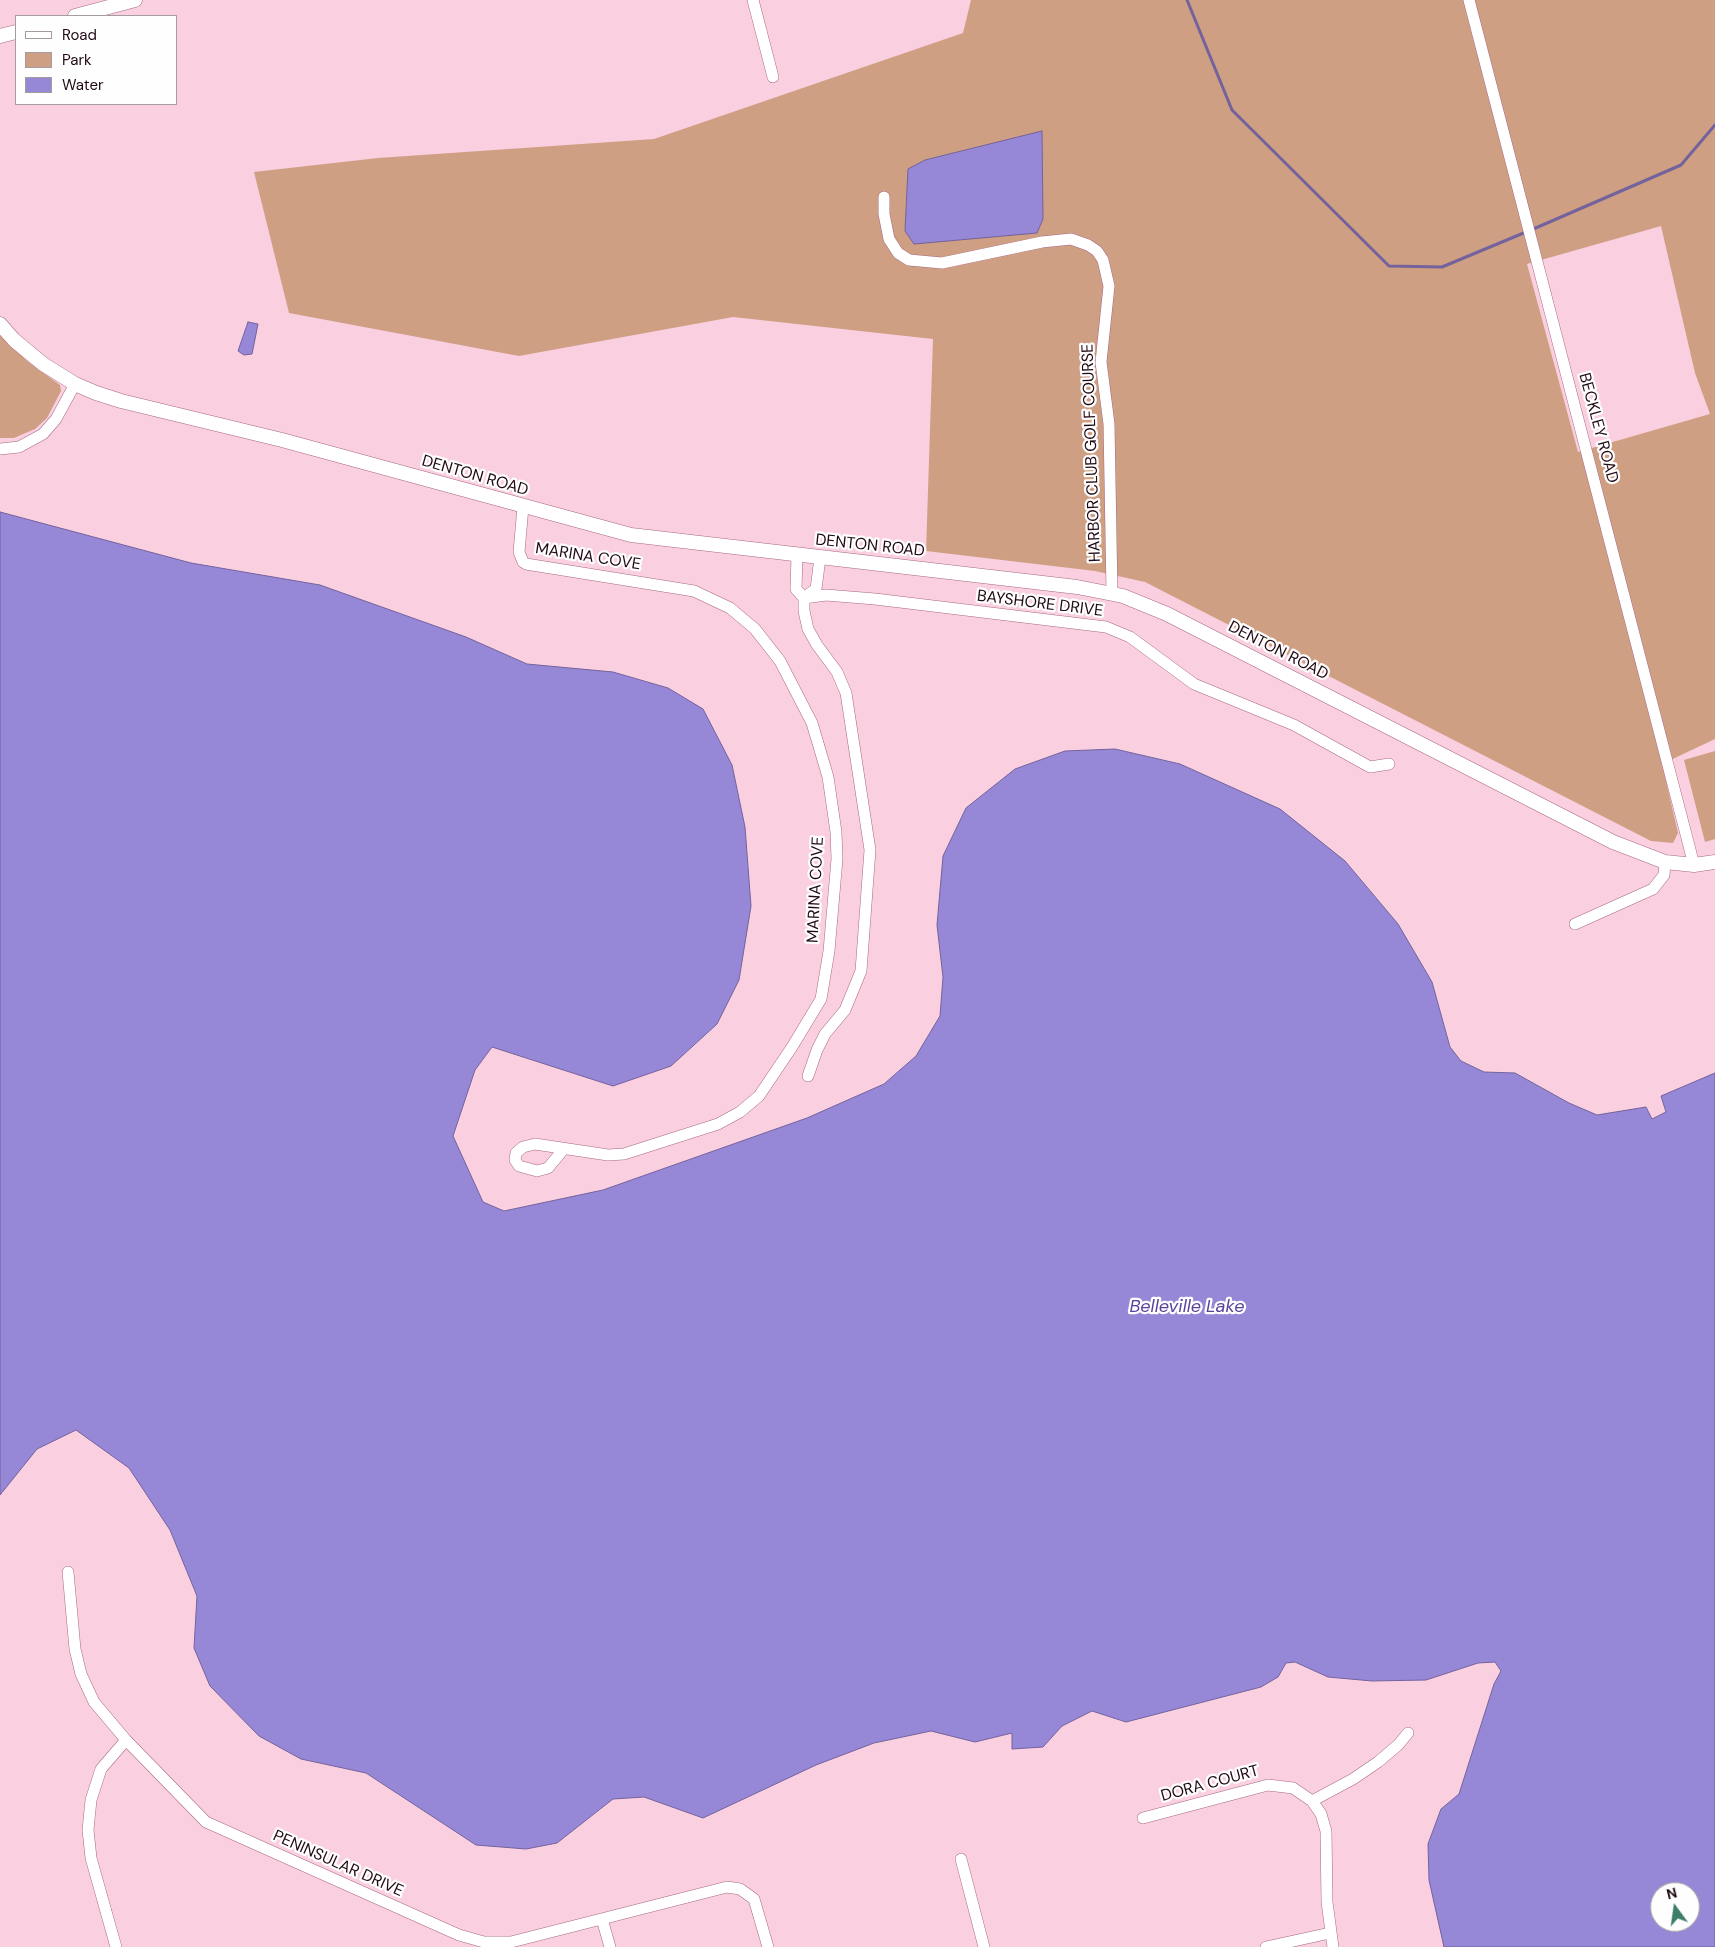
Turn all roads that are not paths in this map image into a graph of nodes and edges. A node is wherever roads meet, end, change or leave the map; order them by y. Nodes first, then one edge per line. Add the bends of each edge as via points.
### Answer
1 (135, 0) edge
2 (753, 0) edge
3 (1469, 0) edge
4 (79, 15) edge
5 (15, 32) edge
6 (0, 36) edge
7 (773, 77) dead end
8 (884, 197) dead end
9 (0, 324) edge
10 (75, 384) junction
11 (0, 449) edge
12 (523, 507) junction
13 (797, 555) junction
14 (820, 558) junction
15 (1112, 593) junction
16 (804, 598) junction
17 (1389, 764) dead end
18 (1665, 862) junction
19 (1715, 862) edge
20 (1694, 865) junction
21 (1575, 924) dead end
22 (808, 1076) dead end
23 (563, 1150) dead end
24 (68, 1572) dead end
25 (1408, 1733) dead end
26 (126, 1740) junction
27 (1312, 1801) junction
28 (1143, 1818) dead end
29 (961, 1859) dead end
30 (602, 1919) junction
31 (1330, 1933) junction
32 (116, 1947) edge
33 (610, 1947) edge
34 (768, 1947) edge
35 (984, 1947) edge
36 (1266, 1947) edge
37 (1333, 1947) edge

1 - 4 street
2 - 7 street
3 - 20 street, BECKLEY ROAD
5 - 6 street
8 - 15 street, HARBOR CLUB GOLF COURSE via 889,239 898,253 909,260 942,263 1071,239 1088,245 1103,260 1109,286 1101,362 1110,424
9 - 10 street, DENTON ROAD via 30,354
10 - 11 street via 56,419 43,434 19,447
10 - 12 street, DENTON ROAD via 121,401 282,440
12 - 13 street, DENTON ROAD via 631,536
12 - 23 street, MARINA COVE via 519,552 522,562 694,591 730,608 755,629 780,660 812,723 828,778 836,832 830,942 820,999 759,1096 718,1124 624,1154
13 - 14 street, DENTON ROAD
13 - 16 street via 796,589
14 - 15 street, DENTON ROAD via 1077,586
14 - 16 street via 816,589
15 - 18 street, DENTON ROAD via 1167,614 1613,842
16 - 17 street, BAYSHORE DRIVE via 826,594 868,598 1106,627 1130,637 1194,684 1294,725 1370,767
16 - 22 street via 808,629 837,672 846,693 870,850 861,971 844,1010 825,1034
18 - 20 street, DENTON ROAD
18 - 21 street via 1664,875 1653,889
19 - 20 street, DENTON ROAD
24 - 26 street, PENINSULAR DRIVE via 80,1674 94,1702
25 - 27 street via 1378,1762
26 - 30 street, PENINSULAR DRIVE via 206,1822 459,1935 484,1942 511,1942
26 - 32 street via 101,1769 91,1800 88,1830 91,1858
27 - 28 street, DORA COURT via 1293,1788 1268,1784
27 - 31 street via 1321,1814 1326,1831 1326,1902
29 - 35 street
30 - 33 street
30 - 34 street, PENINSULAR DRIVE via 727,1887 748,1892 754,1899
31 - 36 street
31 - 37 street

